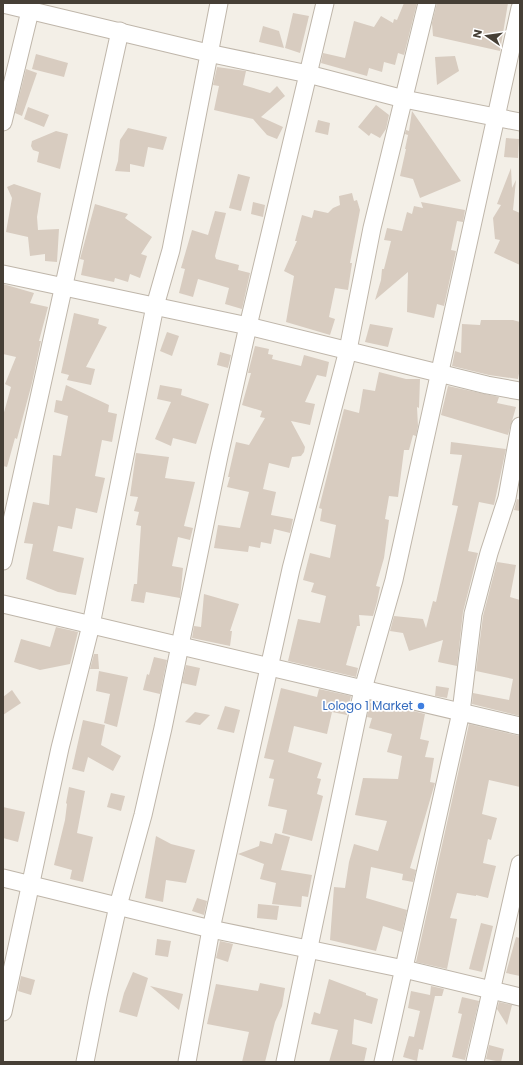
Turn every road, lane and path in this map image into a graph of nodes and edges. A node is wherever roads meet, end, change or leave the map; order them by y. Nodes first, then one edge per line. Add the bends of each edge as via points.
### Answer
1 (219, 3) edge
2 (326, 3) edge
3 (427, 3) edge
4 (3, 4) edge
5 (520, 8) edge
6 (30, 11) junction
7 (120, 31) junction
8 (208, 53) junction
9 (308, 74) junction
10 (404, 99) junction
11 (497, 117) junction
12 (3, 122) edge
13 (520, 122) edge
14 (3, 274) edge
15 (64, 287) junction
16 (154, 306) junction
17 (248, 326) junction
18 (348, 350) junction
19 (438, 372) junction
20 (520, 391) edge
21 (520, 426) edge
22 (3, 561) edge
23 (3, 604) edge
24 (91, 625) junction
25 (181, 646) junction
26 (270, 667) junction
27 (363, 689) junction
28 (461, 712) junction
29 (520, 726) edge
30 (520, 864) edge
31 (3, 878) edge
32 (30, 884) junction
33 (118, 906) junction
34 (211, 929) junction
35 (309, 951) junction
36 (404, 969) junction
37 (492, 990) junction
38 (520, 997) edge
39 (3, 1012) edge
40 (85, 1062) edge
41 (187, 1062) edge
42 (286, 1062) edge
43 (383, 1062) edge
44 (475, 1062) edge

1 - 8 street
2 - 9 street
3 - 10 street
4 - 6 street
5 - 11 street
6 - 7 street
6 - 12 street
7 - 8 street
7 - 15 street
8 - 9 street
8 - 16 street via 171,250
9 - 10 street
9 - 17 street
10 - 11 street
10 - 18 street via 374,220
11 - 13 street
11 - 19 street
14 - 15 street
15 - 16 street
15 - 22 street
16 - 17 street
16 - 24 street
17 - 18 street
17 - 25 street
18 - 19 street
18 - 26 street via 291,569
19 - 20 street
19 - 27 street via 394,580
21 - 28 street via 507,498 473,614
23 - 24 street
24 - 25 street
24 - 32 street
25 - 26 street
25 - 33 street via 144,808
26 - 27 street
26 - 34 street
27 - 28 street
27 - 35 street
28 - 29 street
28 - 36 street
30 - 37 street
31 - 32 street
32 - 33 street
32 - 39 street
33 - 34 street
33 - 40 street
34 - 35 street
34 - 41 street
35 - 36 street
35 - 42 street
36 - 37 street
36 - 43 street
37 - 38 street
37 - 44 street

